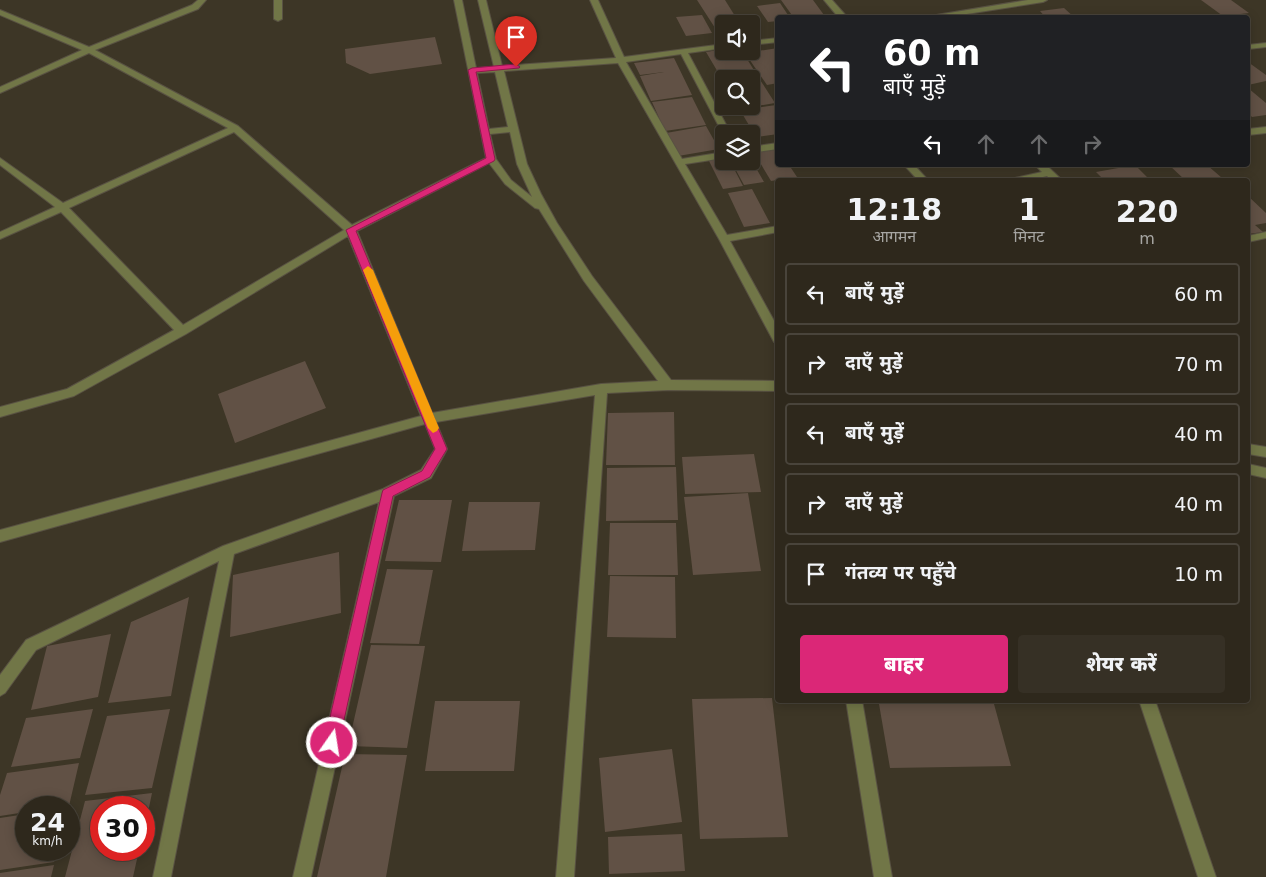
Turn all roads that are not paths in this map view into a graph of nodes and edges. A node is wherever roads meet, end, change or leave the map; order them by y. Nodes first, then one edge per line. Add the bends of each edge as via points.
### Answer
1 (202, 0) edge
2 (278, 0) edge
3 (458, 0) edge
4 (482, 0) edge
5 (595, 0) edge
6 (828, 0) edge
7 (978, 0) edge
8 (1043, 0) edge
9 (986, 8) junction
10 (0, 12) edge
11 (841, 15) edge
12 (941, 15) edge
13 (278, 19) dead end
14 (775, 40) edge
15 (760, 42) edge
16 (1266, 44) edge
17 (715, 47) edge
18 (1250, 48) edge
19 (89, 50) junction
20 (683, 51) junction
21 (621, 60) junction
22 (499, 68) junction
23 (472, 70) junction
24 (0, 90) edge
25 (722, 125) edge
26 (235, 128) junction
27 (514, 129) junction
28 (1266, 130) edge
29 (485, 132) junction
30 (1250, 132) edge
31 (775, 146) edge
32 (760, 149) edge
33 (715, 156) edge
34 (491, 159) junction
35 (0, 161) edge
36 (680, 162) junction
37 (910, 167) edge
38 (1042, 167) edge
39 (1048, 173) junction
40 (921, 178) edge
41 (1027, 178) edge
42 (1054, 178) edge
43 (62, 207) junction
44 (544, 211) junction
45 (351, 230) junction
46 (775, 230) edge
47 (0, 236) edge
48 (1266, 236) edge
49 (724, 239) junction
50 (1250, 239) edge
51 (182, 331) junction
52 (775, 332) edge
53 (668, 385) junction
54 (775, 386) edge
55 (601, 390) junction
56 (0, 412) edge
57 (430, 418) junction
58 (1250, 449) edge
59 (1266, 452) edge
60 (1250, 469) edge
61 (1266, 473) edge
62 (388, 493) junction
63 (0, 536) edge
64 (228, 550) junction
65 (0, 688) edge
66 (854, 703) edge
67 (1147, 703) edge
68 (162, 877) edge
69 (302, 877) edge
70 (565, 877) edge
71 (883, 877) edge
72 (1207, 877) edge

1 - 19 street via 195,7
2 - 13 street
3 - 23 street
4 - 22 street
5 - 21 street
6 - 11 street
7 - 9 street
8 - 9 street
9 - 12 street
10 - 19 street
14 - 15 street
16 - 18 street
17 - 20 street
19 - 24 street
19 - 26 street
20 - 21 street
20 - 25 street
21 - 22 street
21 - 36 street
22 - 23 street
22 - 27 street
23 - 29 street
26 - 43 street
26 - 45 street
27 - 29 street
27 - 44 street via 522,164
28 - 30 street
29 - 34 street
31 - 32 street
33 - 36 street
34 - 44 street via 508,182
34 - 45 street
35 - 43 street
36 - 49 street
37 - 40 street
38 - 39 street
39 - 41 street
39 - 42 street
43 - 47 street
43 - 51 street
44 - 53 street via 574,258
45 - 51 street
45 - 57 street
46 - 49 street
48 - 50 street
49 - 52 street
51 - 56 street via 70,393
53 - 54 street
53 - 55 street
55 - 57 street
55 - 70 street
57 - 62 street via 441,449 426,474
57 - 63 street
58 - 59 street
60 - 61 street
62 - 64 street
62 - 69 street
64 - 65 street via 30,645
64 - 68 street
66 - 71 street
67 - 72 street

